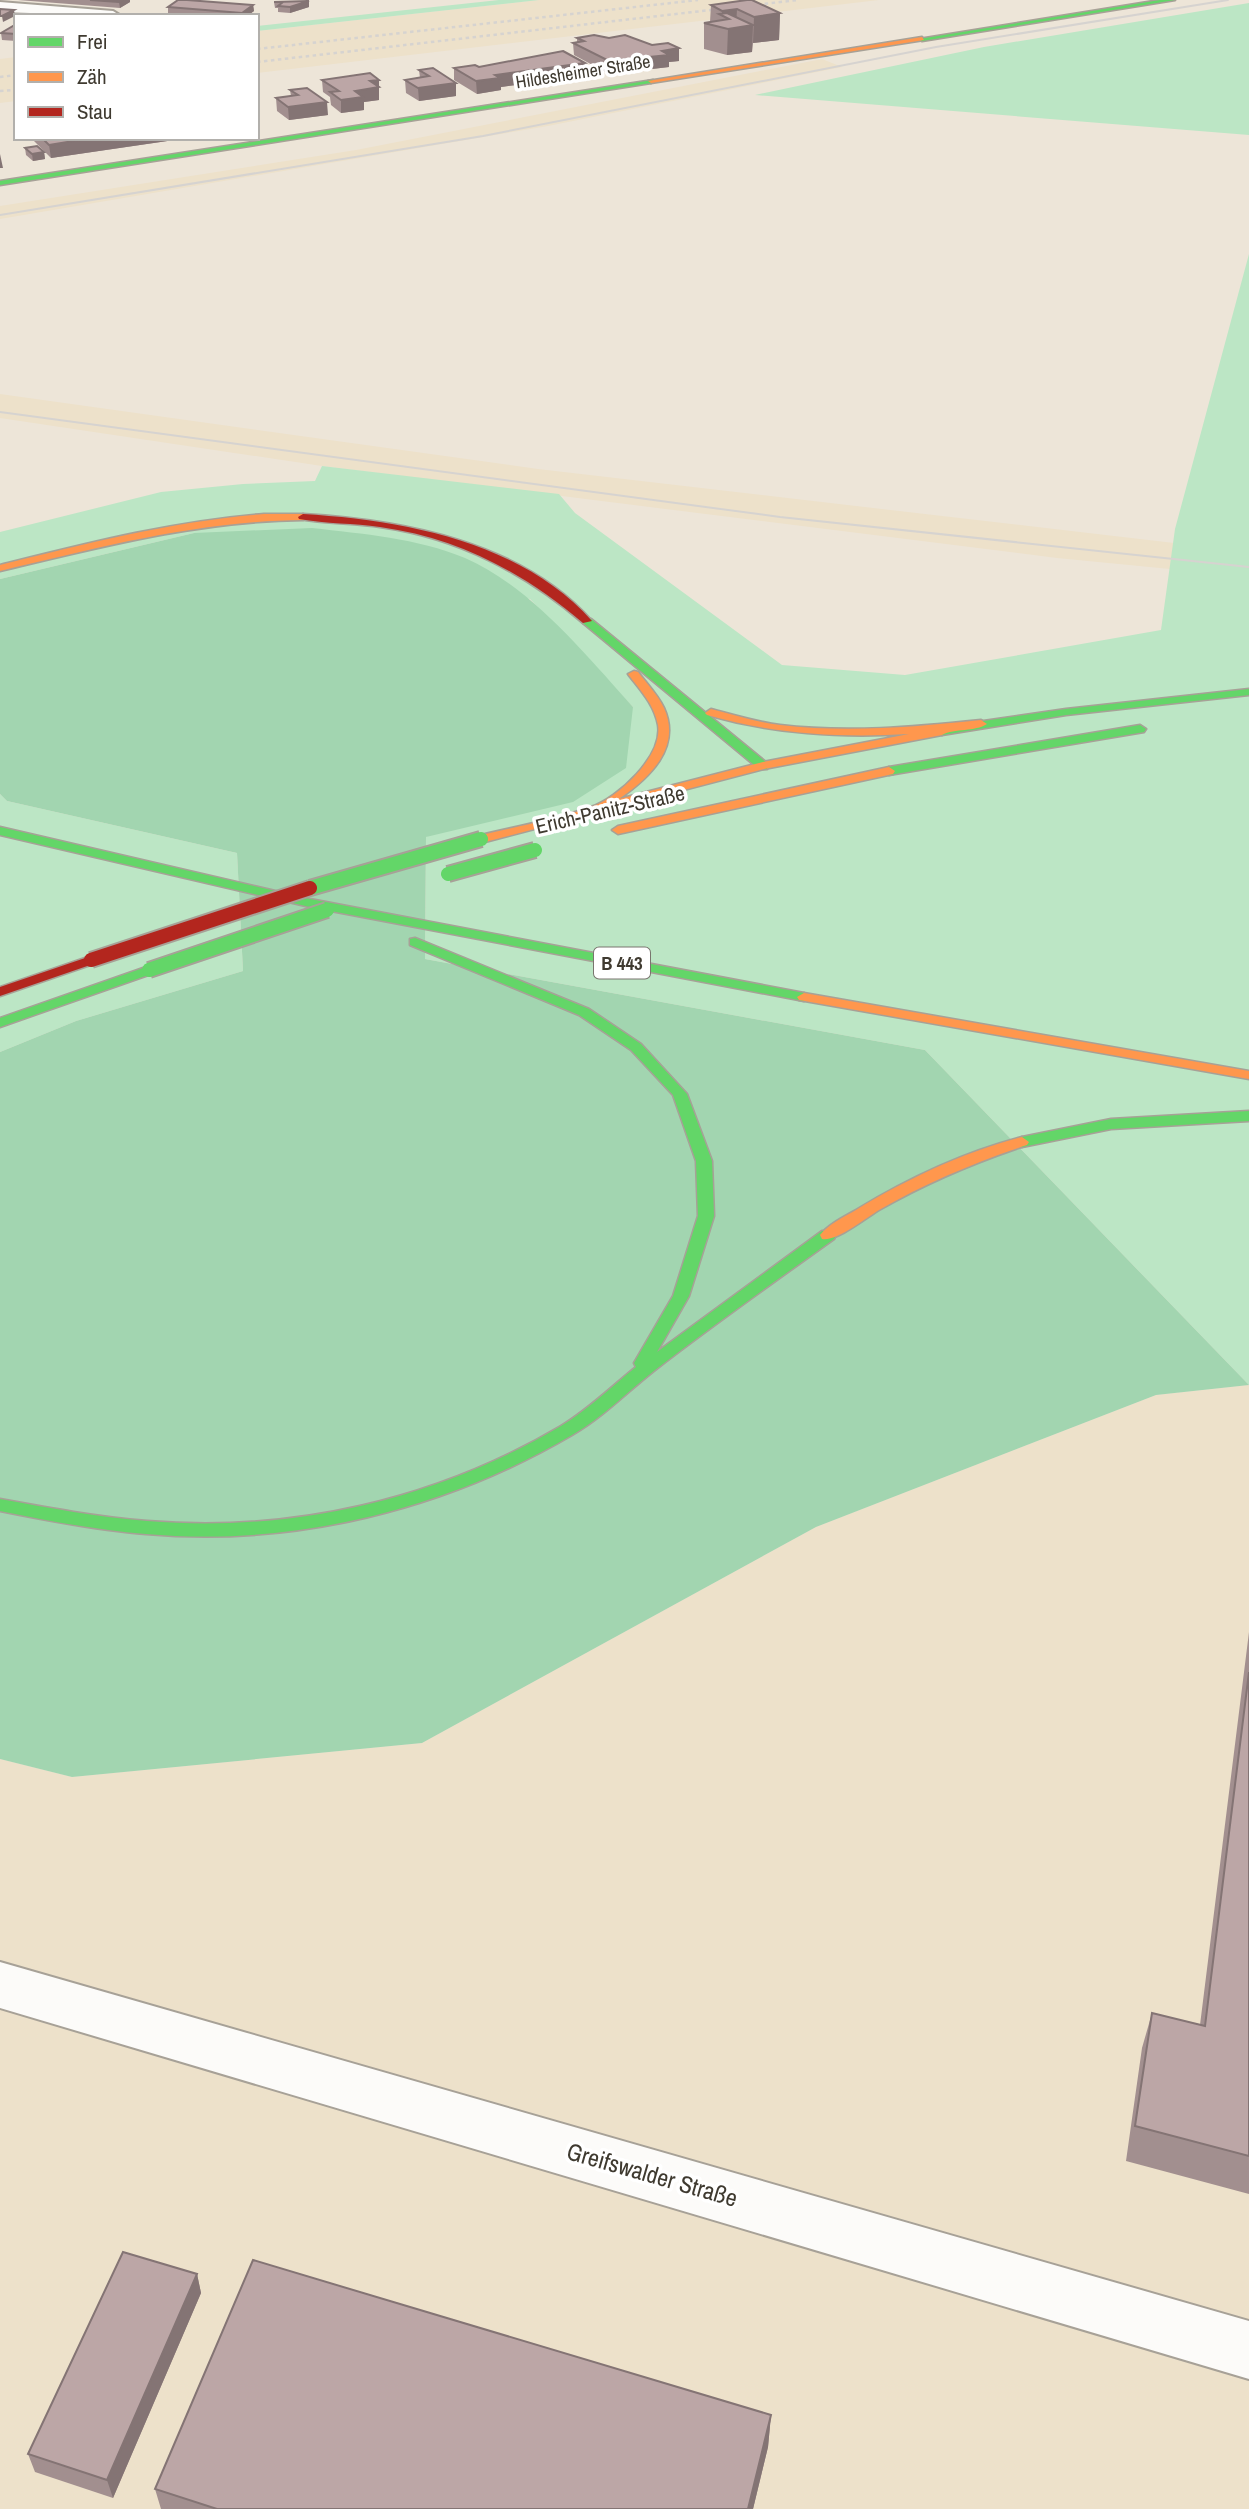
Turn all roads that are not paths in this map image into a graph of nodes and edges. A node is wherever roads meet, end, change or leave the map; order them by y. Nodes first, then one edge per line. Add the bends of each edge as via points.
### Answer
1 (1172, 0) edge
2 (0, 6) edge
3 (90, 14) edge
4 (0, 183) edge
5 (32, 561) junction
6 (0, 568) edge
7 (0, 580) edge
8 (617, 649) junction
9 (1249, 692) edge
10 (693, 706) junction
11 (981, 724) junction
12 (1158, 726) dead end
13 (763, 766) junction
14 (782, 792) junction
15 (599, 808) junction
16 (31, 821) dead end
17 (0, 831) edge
18 (600, 834) dead end
19 (541, 848) dead end
20 (153, 870) junction
21 (432, 878) dead end
22 (367, 896) dead end
23 (305, 901) junction
24 (0, 992) edge
25 (0, 1023) edge
26 (1249, 1075) edge
27 (1249, 1116) edge
28 (634, 1377) junction
29 (0, 1505) edge
30 (0, 1975) edge
31 (0, 1985) edge
32 (54, 1999) junction
33 (1249, 2350) edge

1 - 4 main road, Hildesheimer Straße
2 - 3 street
5 - 6 main road
5 - 7 main road
5 - 8 main road via 88,544 214,521 290,518 388,525 486,551 523,570 561,597
8 - 10 main road
8 - 15 main road via 661,715 665,740 658,760
9 - 11 main road, Erich-Panitz-Straße
10 - 11 main road via 759,729 803,734 856,735
10 - 13 main road
11 - 13 main road, Erich-Panitz-Straße
12 - 14 main road, Erich-Panitz-Straße via 1002,749
13 - 14 main road
13 - 15 main road, Erich-Panitz-Straße
14 - 18 main road, Erich-Panitz-Straße
15 - 24 main road, Erich-Panitz-Straße, bridge via 346,876
16 - 20 main road
17 - 20 main road, B 443
19 - 21 main road, Erich-Panitz-Straße, bridge
20 - 23 main road, B 443
22 - 25 main road, bridge
23 - 26 main road, B 443 via 481,937
23 - 28 main road via 584,1012 636,1047 680,1094 704,1161 706,1216 681,1296
27 - 28 main road via 1158,1119 1064,1132 982,1156 905,1189 839,1226
28 - 29 main road via 568,1430 473,1480 384,1510 282,1528 163,1531 56,1521
30 - 32 street, Greifswalder Straße
31 - 32 street, Greifswalder Straße
32 - 33 street, Greifswalder Straße

